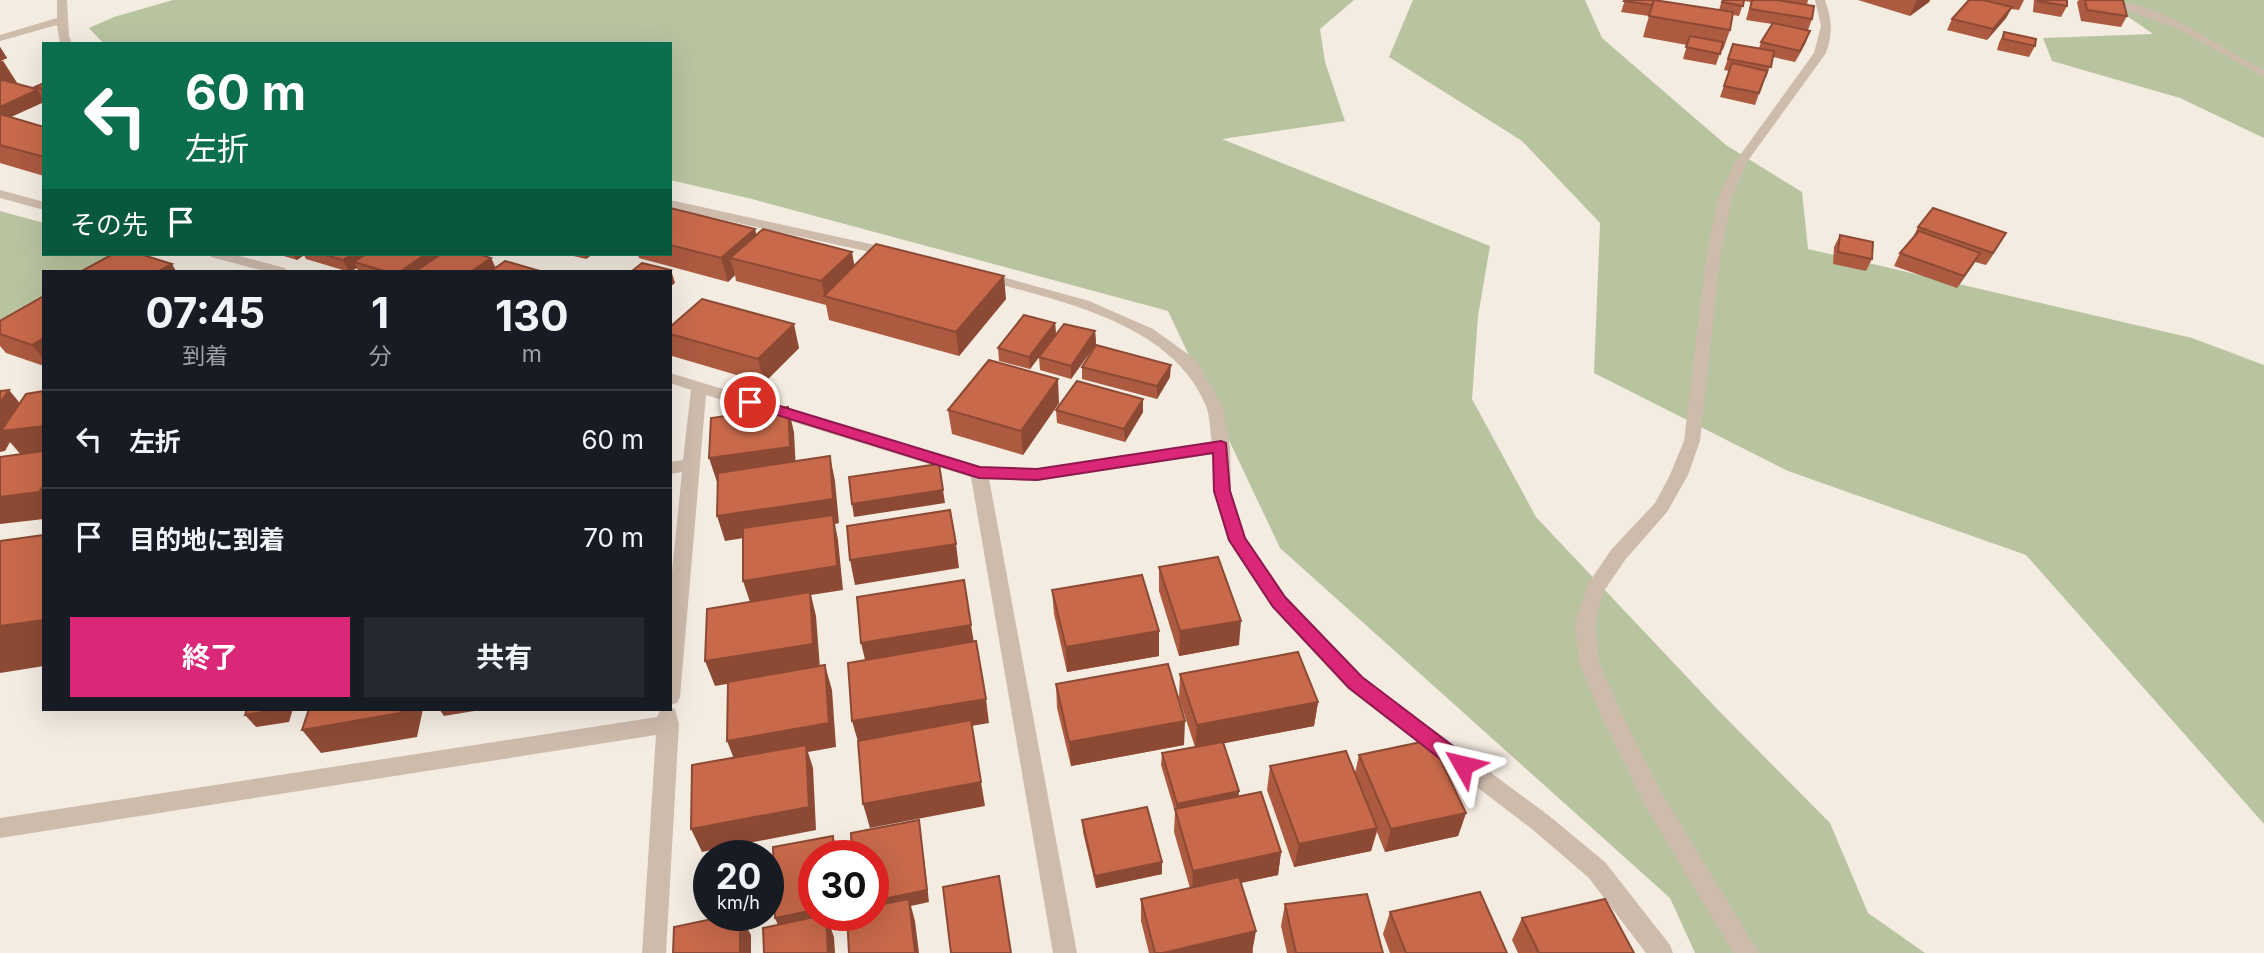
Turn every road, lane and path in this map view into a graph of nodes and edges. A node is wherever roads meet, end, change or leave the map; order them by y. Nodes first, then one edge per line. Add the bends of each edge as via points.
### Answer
1 (62, 0) edge
2 (1820, 0) edge
3 (2104, 0) edge
4 (63, 20) junction
5 (0, 38) edge
6 (66, 42) edge
7 (2264, 74) edge
8 (0, 194) edge
9 (672, 204) edge
10 (42, 205) edge
11 (224, 256) edge
12 (914, 258) edge
13 (276, 270) edge
14 (964, 271) edge
15 (672, 379) edge
16 (699, 386) junction
17 (1221, 447) junction
18 (692, 465) junction
19 (672, 468) edge
20 (979, 473) junction
21 (672, 676) edge
22 (668, 716) edge
23 (0, 828) edge
24 (654, 953) edge
25 (1065, 953) edge
26 (1661, 953) edge
27 (1747, 953) edge

1 - 4 street
2 - 27 street via 1828,34 1819,53 1741,162 1725,198 1713,258 1692,441 1661,507 1595,589 1585,623 1589,662 1613,718 1652,797
3 - 7 street via 2194,32
4 - 5 street
4 - 6 street
8 - 10 street
9 - 12 street
11 - 13 street
14 - 17 street via 1084,304 1148,332 1190,364 1215,407
15 - 16 street
16 - 18 street
16 - 20 street
17 - 20 street via 1037,475
17 - 26 street via 1222,491 1237,540 1279,602 1355,683 1597,870
18 - 19 street
18 - 21 street
20 - 25 street
22 - 23 street
22 - 24 street

